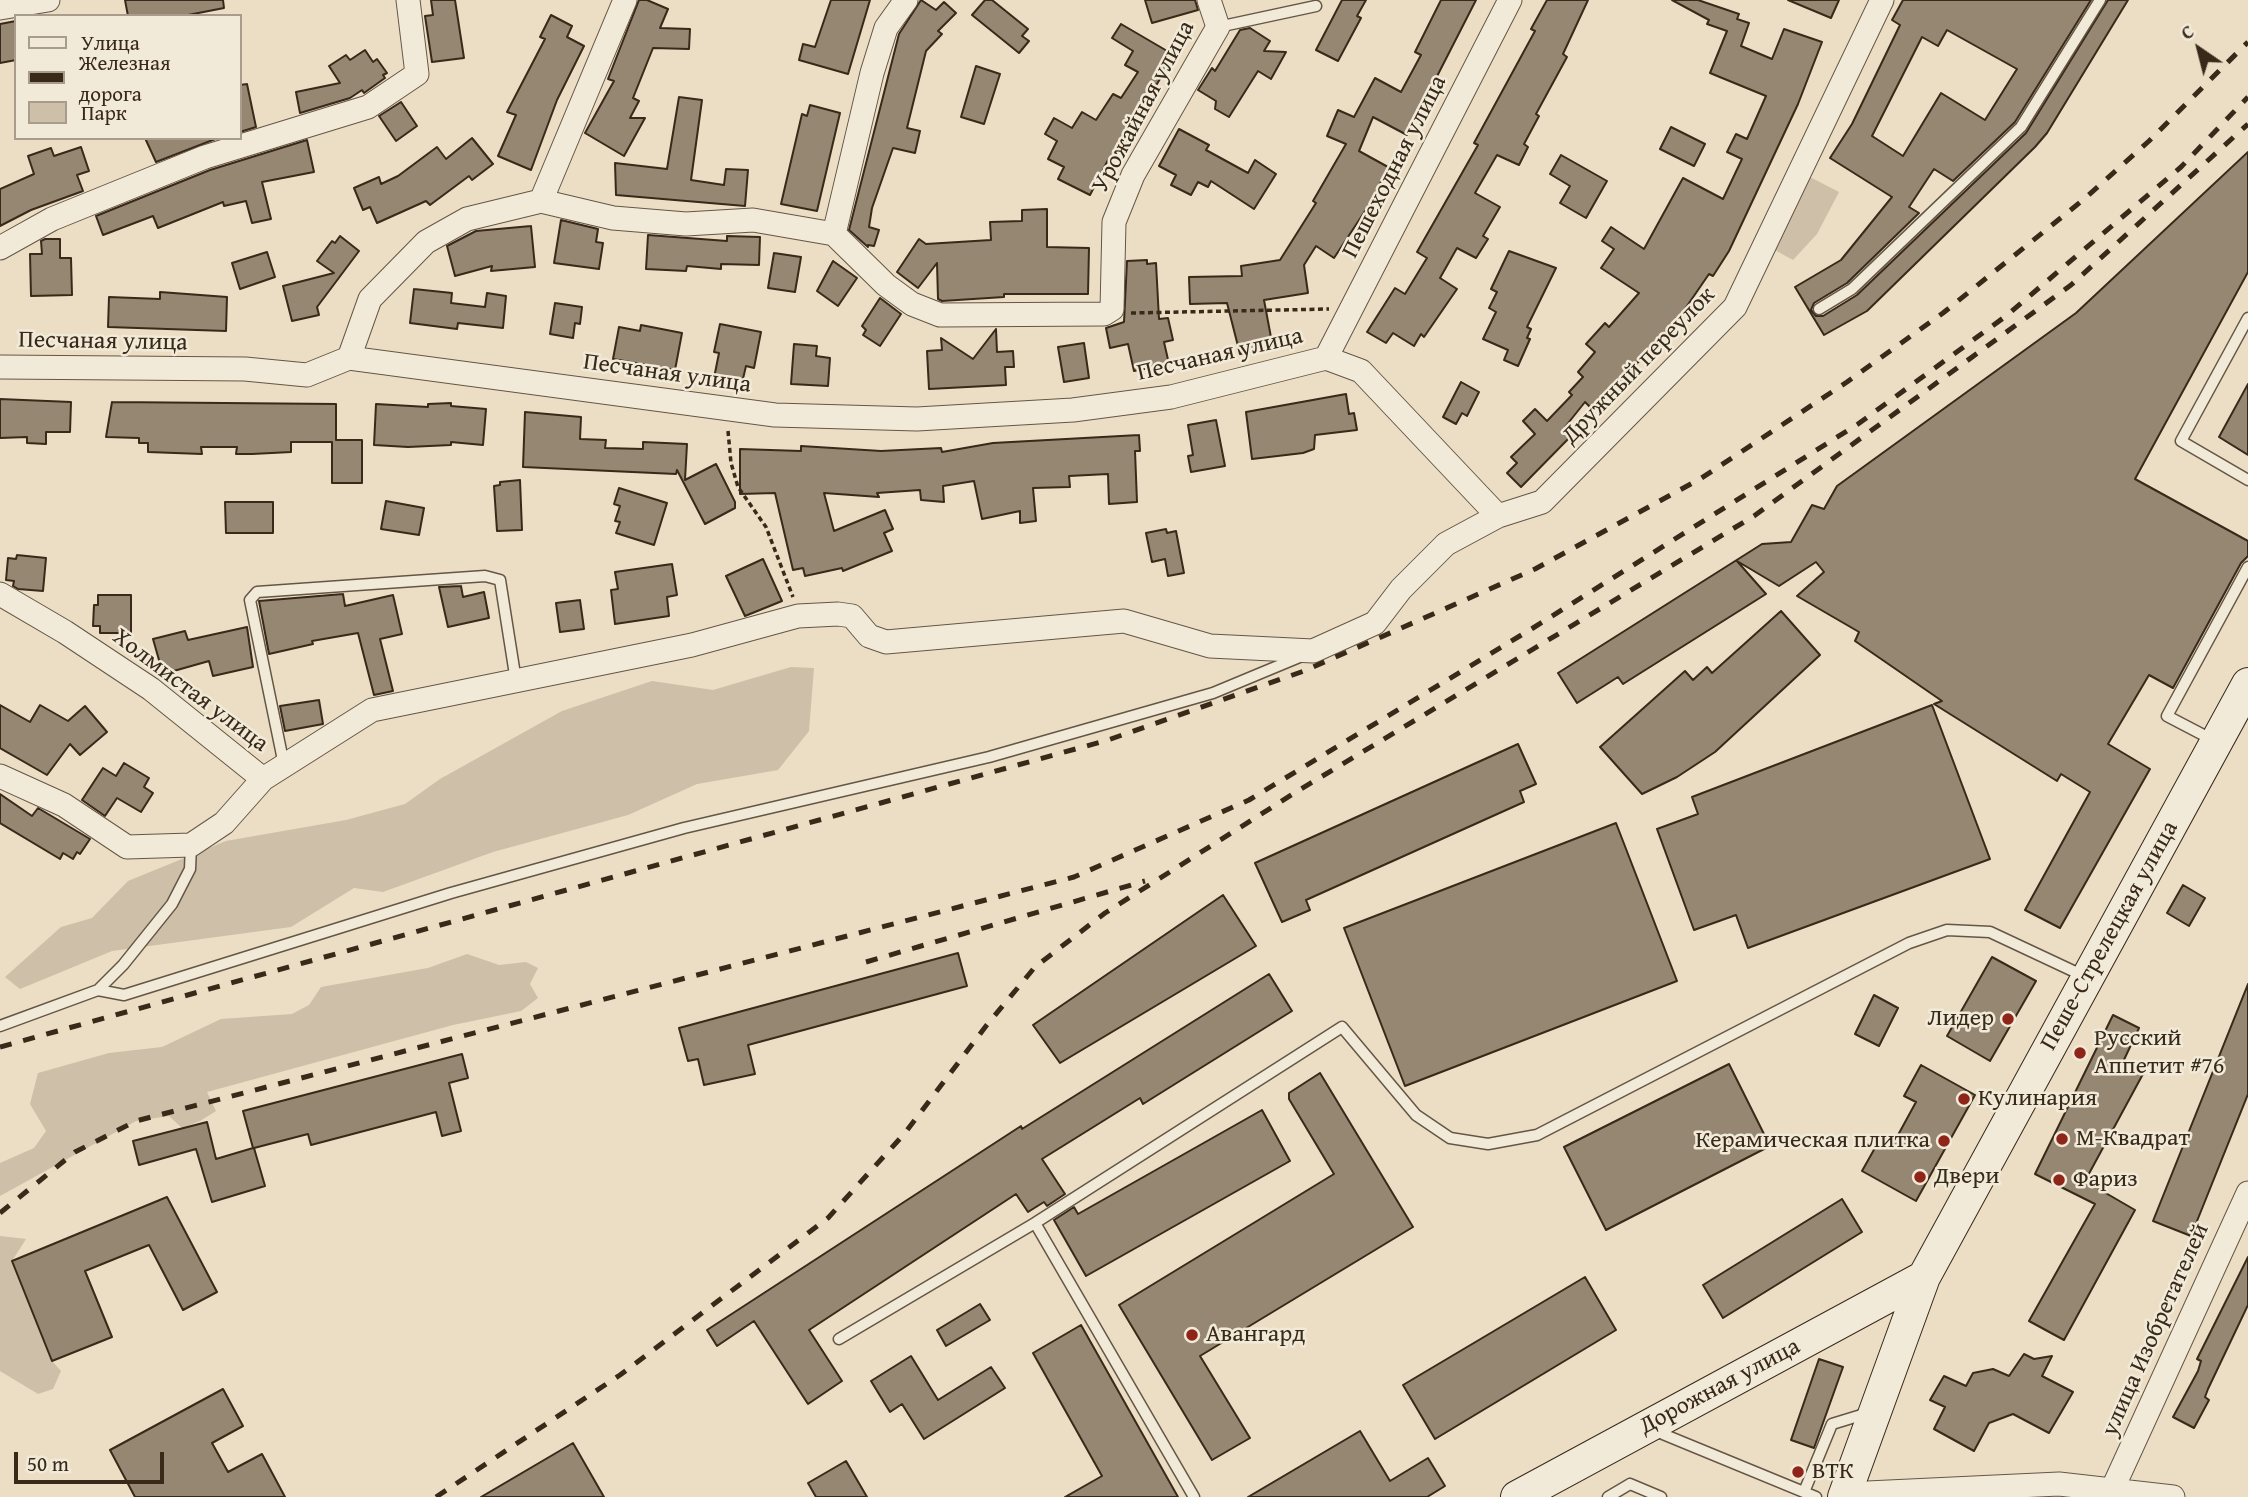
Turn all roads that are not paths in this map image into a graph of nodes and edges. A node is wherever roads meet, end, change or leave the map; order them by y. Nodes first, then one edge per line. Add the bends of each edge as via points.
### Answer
1 (48, 0) edge
2 (408, 0) edge
3 (625, 0) edge
4 (906, 0) edge
5 (1209, 0) edge
6 (1510, 0) edge
7 (1882, 0) edge
8 (2100, 0) edge
9 (1316, 6) dead end
10 (0, 8) edge
11 (1218, 27) junction
12 (541, 201) junction
13 (834, 234) junction
14 (0, 248) edge
15 (1819, 309) dead end
16 (2248, 317) edge
17 (349, 358) junction
18 (1326, 358) junction
19 (0, 367) edge
20 (2248, 480) edge
21 (1498, 516) junction
22 (2248, 567) edge
23 (0, 594) edge
24 (1313, 652) junction
25 (516, 681) junction
26 (2248, 684) edge
27 (2217, 742) junction
28 (284, 765) junction
29 (0, 776) edge
30 (263, 779) junction
31 (191, 845) junction
32 (2086, 977) junction
33 (98, 990) junction
34 (0, 1026) edge
35 (2248, 1193) edge
36 (1035, 1223) junction
37 (1924, 1277) junction
38 (839, 1339) dead end
39 (1877, 1411) junction
40 (1645, 1427) junction
41 (1630, 1484) junction
42 (2112, 1490) junction
43 (1804, 1492) junction
44 (1835, 1496) edge
45 (1194, 1497) edge
46 (1517, 1497) edge
47 (1608, 1497) edge
48 (1625, 1497) edge
49 (1661, 1497) edge
50 (2173, 1497) edge

1 - 10 street
2 - 14 street via 417,74 368,107 205,157 52,219
3 - 12 street
4 - 13 street via 886,28 872,73
5 - 11 street, Урожайная улица
6 - 18 street, Пешеходная улица
7 - 21 street, Дружный переулок via 1735,307 1542,502
8 - 15 lane via 2021,127 1852,289
9 - 11 lane
11 - 13 street, Урожайная улица via 1133,175 1114,222 1112,309 1104,314 940,315 912,304 886,285
12 - 13 street via 613,218 686,224 753,220
12 - 17 street via 467,219 426,242 370,299
16 - 20 lane via 2181,441
17 - 18 street, Песчаная улица via 775,415 917,419 1073,410 1171,397
17 - 19 street, Песчаная улица via 307,375 245,369
18 - 21 street via 1361,371
21 - 24 street, Дружный переулок via 1446,544 1375,623
22 - 27 lane via 2167,716
23 - 30 street, Холмистая улица via 151,689
24 - 25 street via 1210,646 1124,621 886,642 869,636 852,616 838,614 798,616 692,645
24 - 33 lane via 1213,693 989,757 684,828 452,893 124,995
25 - 28 street via 372,710
25 - 28 lane via 500,580 485,576 257,592 250,600
26 - 27 street, Пеше-Стрелецкая улица
27 - 32 street, Пеше-Стрелецкая улица
28 - 30 street
29 - 31 street via 64,805 127,847
30 - 31 street, Холмистая улица via 224,822
31 - 33 lane via 190,869 172,904
32 - 36 lane via 1990,932 1947,930 1909,943 1536,1135 1488,1144 1450,1138 1416,1115 1342,1027
32 - 37 street, Пеше-Стрелецкая улица
33 - 34 lane
35 - 42 street, улица Изобретателей
36 - 38 lane
36 - 45 lane
37 - 39 street, Пеше-Стрелецкая улица
37 - 40 street, Дорожная улица
39 - 43 lane via 1832,1424
39 - 44 street, Пеше-Стрелецкая улица
40 - 43 lane
40 - 46 street, Дорожная улица
41 - 47 lane
41 - 48 lane
41 - 49 lane
42 - 44 street via 2059,1484
42 - 50 street
43 - 44 lane

